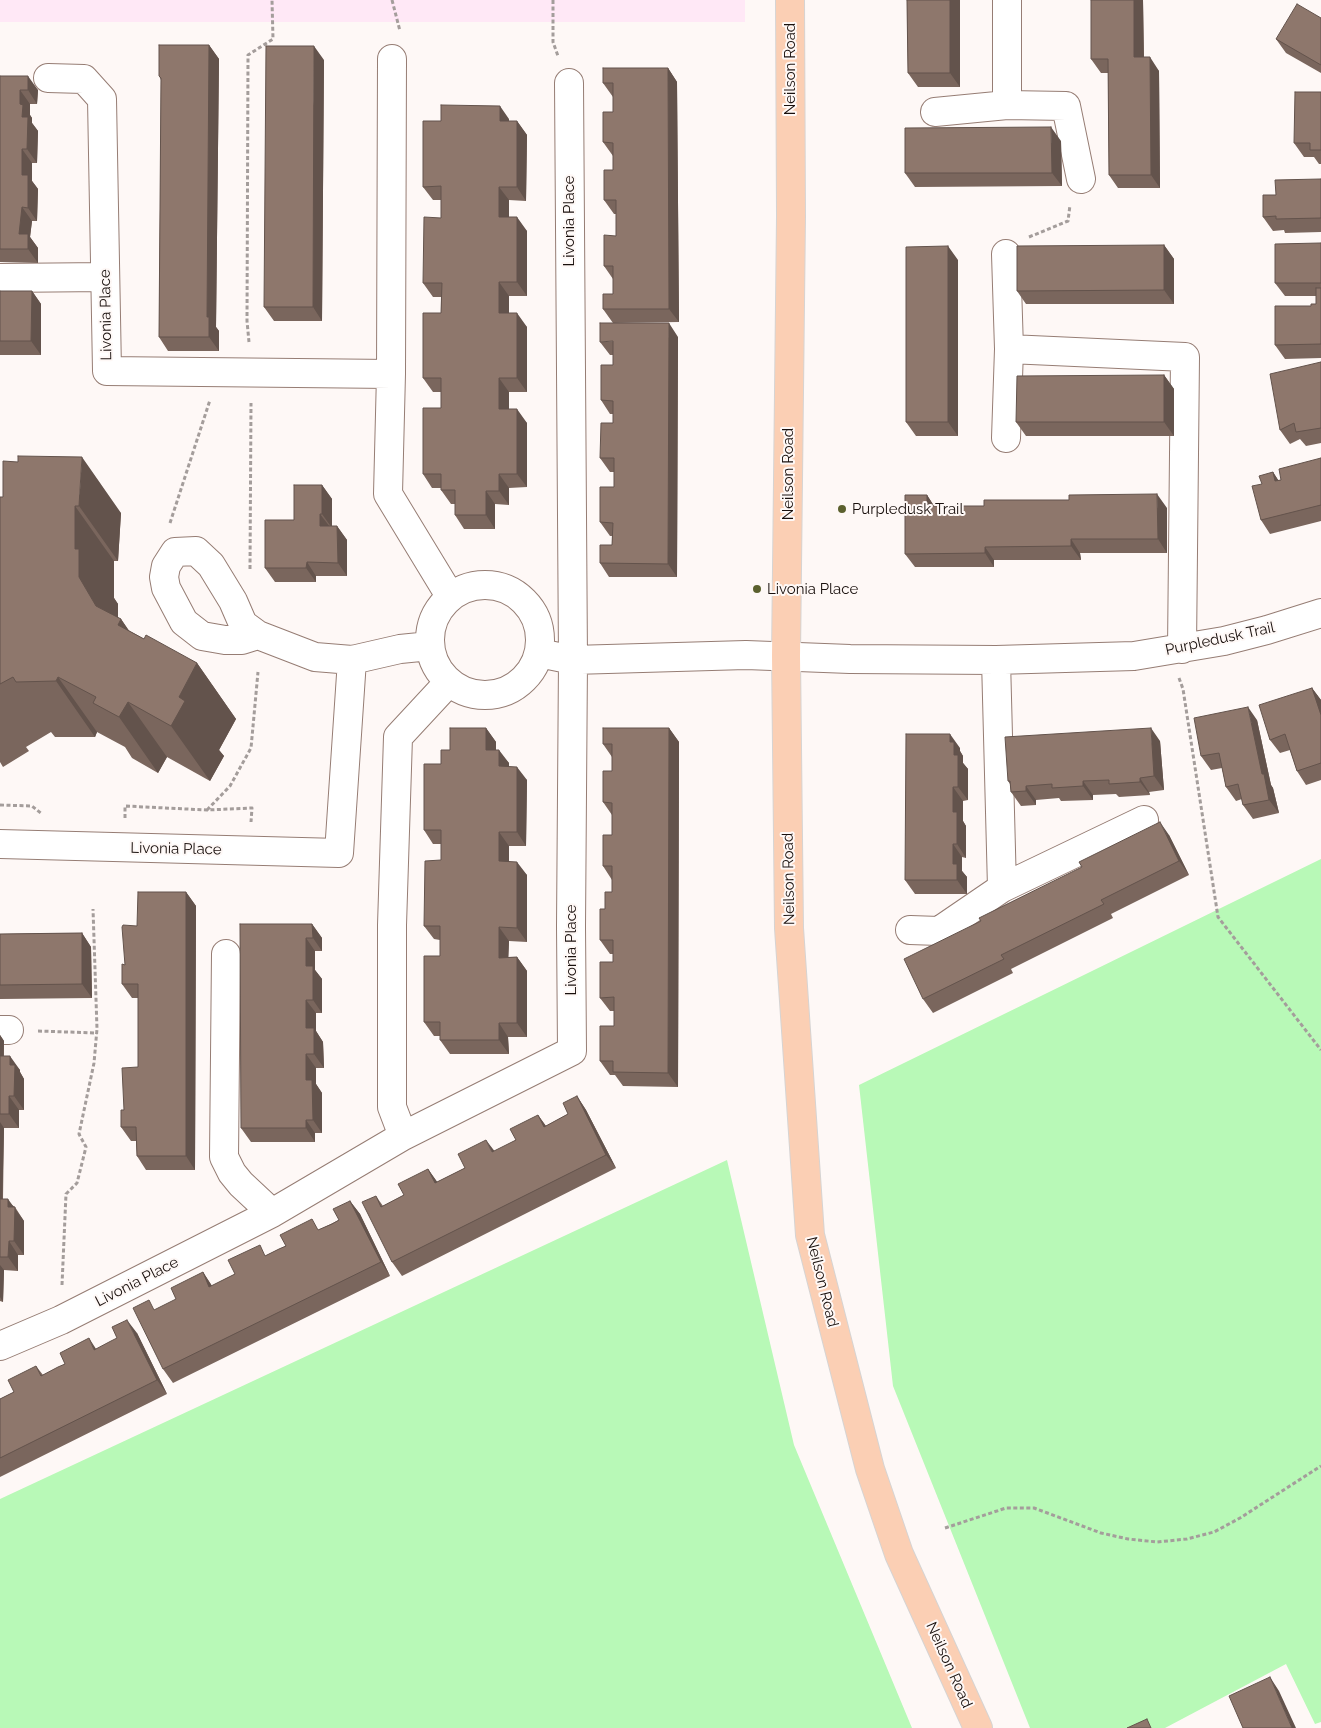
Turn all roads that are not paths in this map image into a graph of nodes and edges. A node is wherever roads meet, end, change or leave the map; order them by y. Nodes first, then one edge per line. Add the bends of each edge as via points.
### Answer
1 (790, 0) edge
2 (1008, 0) edge
3 (392, 59) dead end
4 (48, 78) dead end
5 (569, 83) road end
6 (1007, 105) junction
7 (935, 112) dead end
8 (1081, 179) road end
9 (1006, 254) road end
10 (105, 277) junction
11 (0, 278) edge
12 (1009, 349) junction
13 (391, 374) junction
14 (1006, 438) dead end
15 (450, 596) junction
16 (1321, 613) edge
17 (258, 635) dead end
18 (430, 646) junction
19 (1176, 650) junction
20 (538, 653) junction
21 (786, 656) junction
22 (352, 660) junction
23 (573, 660) junction
24 (996, 660) junction
25 (449, 682) junction
26 (1144, 820) dead end
27 (0, 844) edge
28 (1002, 888) junction
29 (910, 930) dead end
30 (226, 954) dead end
31 (403, 1136) junction
32 (272, 1213) junction
33 (0, 1346) edge
34 (978, 1728) edge

1 - 21 main road, Neilson Road
2 - 6 street
3 - 13 street
4 - 10 street, Livonia Place via 84,79 102,99
5 - 23 street, Livonia Place
6 - 7 street
6 - 8 street via 1066,106
9 - 12 street
10 - 11 street
10 - 13 street, Livonia Place via 107,371
12 - 14 street
12 - 19 street via 1185,357
13 - 15 street via 388,494
15 - 18 street via 434,618 430,628
15 - 20 street via 466,587 482,584 499,586 515,593 528,605 536,619 540,636
16 - 19 street, Purpledusk Trail via 1267,630
17 - 22 street via 315,657
18 - 22 street
18 - 25 street via 433,660
19 - 24 street, Purpledusk Trail via 1134,656
20 - 23 street
20 - 25 street via 525,677 502,692 483,695 465,691
21 - 23 street
21 - 24 street, Purpledusk Trail
21 - 34 main road, Neilson Road via 789,928 810,1235 873,1479 899,1554
22 - 27 street, Livonia Place via 339,853
23 - 31 street, Livonia Place via 572,1051
24 - 28 street
25 - 31 street via 398,737 392,925 392,1107
26 - 28 street
28 - 29 street via 939,931
30 - 32 street via 224,1157 241,1184
31 - 32 street, Livonia Place
32 - 33 street, Livonia Place via 61,1320

